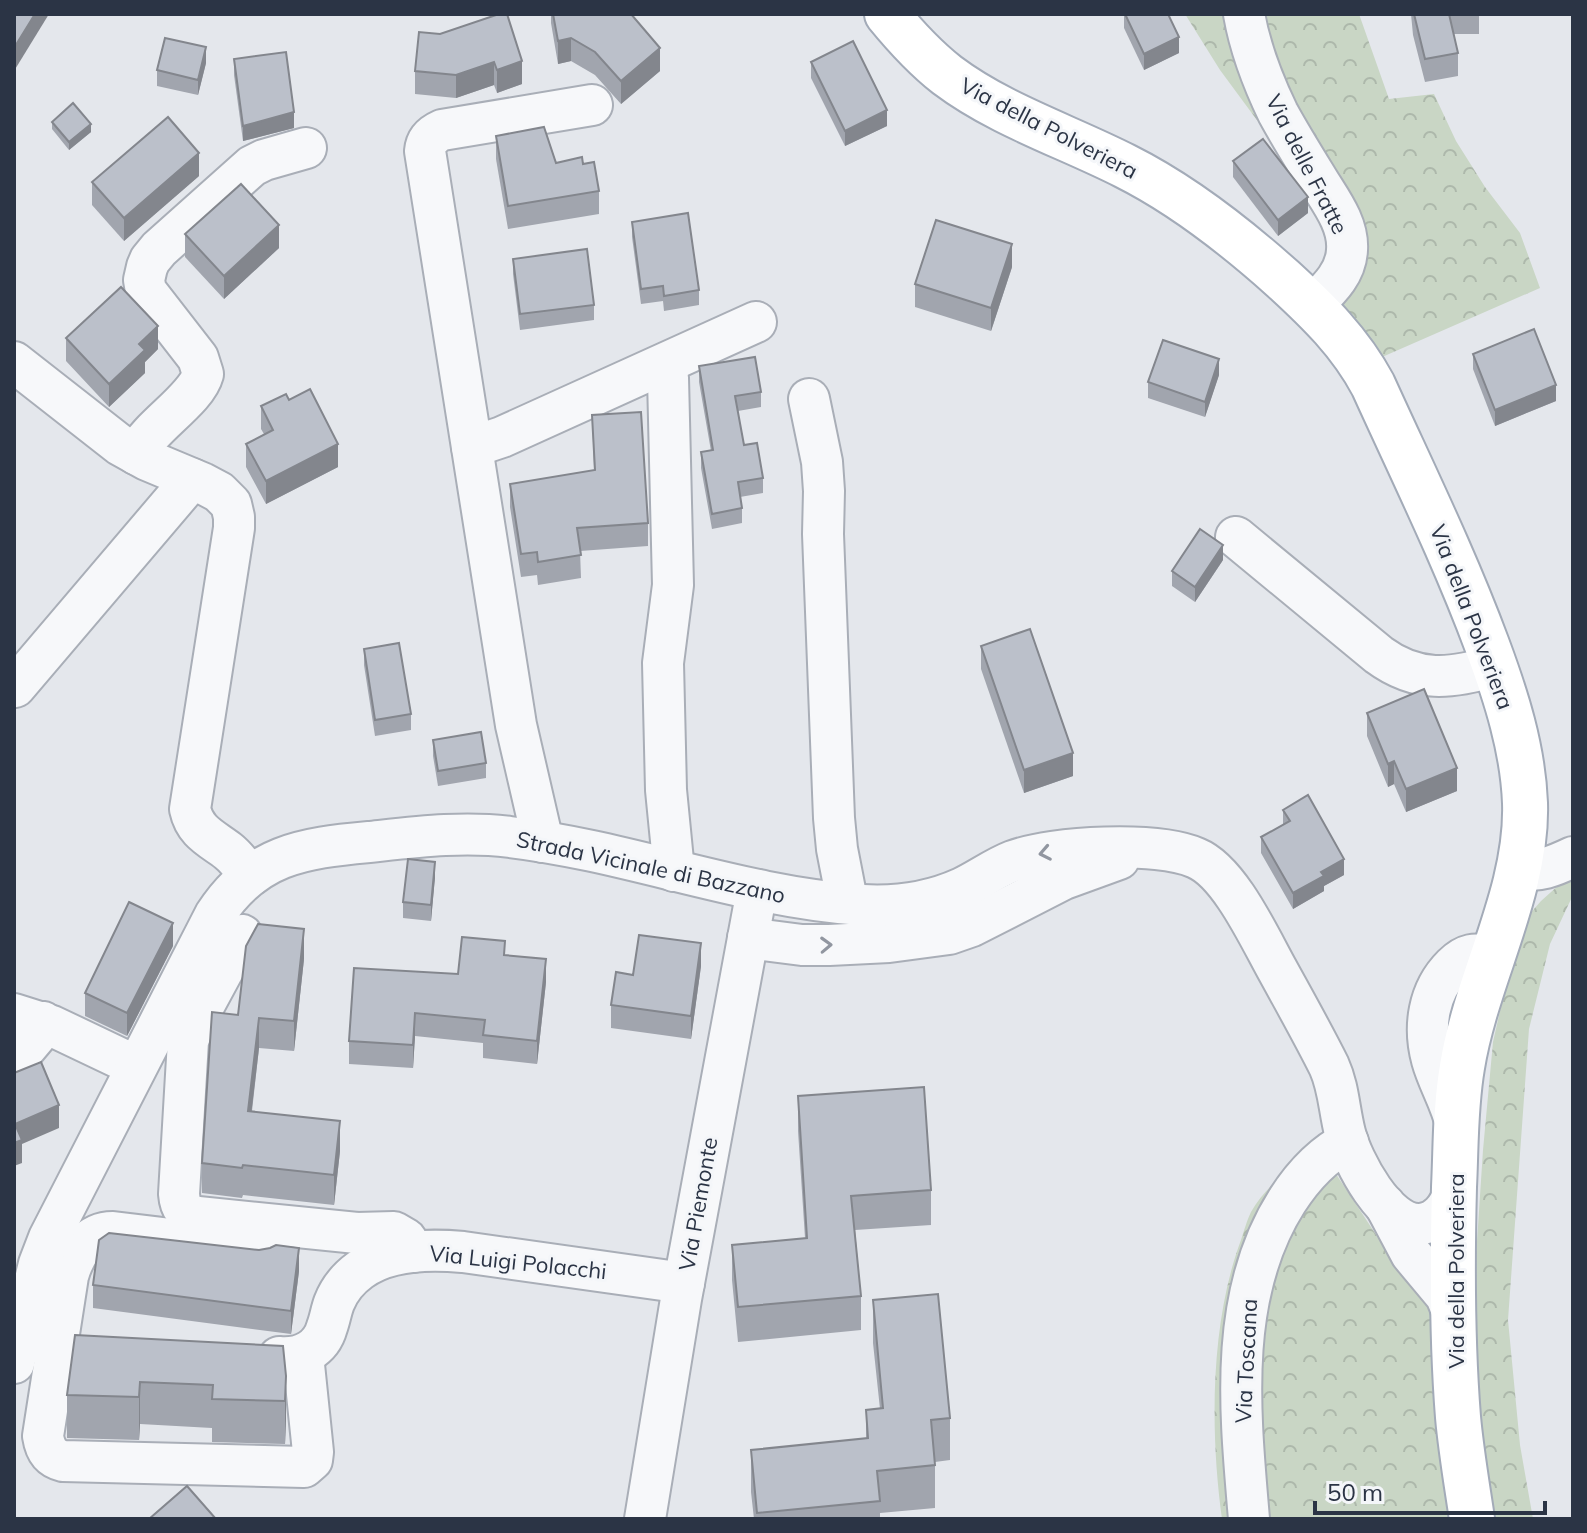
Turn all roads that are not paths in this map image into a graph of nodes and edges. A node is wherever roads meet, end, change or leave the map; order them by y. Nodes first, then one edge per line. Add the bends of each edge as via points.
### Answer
1 (887, 14) edge
2 (1244, 14) edge
3 (592, 105) dead end
4 (306, 148) dead end
5 (1312, 306) junction
6 (756, 322) dead end
7 (14, 362) edge
8 (668, 378) dead end
9 (809, 399) dead end
10 (472, 447) junction
11 (136, 454) junction
12 (192, 479) junction
13 (1236, 537) dead end
14 (1495, 666) junction
15 (15, 687) edge
16 (543, 842) junction
17 (1179, 853) junction
18 (1573, 857) edge
19 (1517, 869) junction
20 (674, 871) junction
21 (250, 876) junction
22 (757, 890) junction
23 (845, 903) junction
24 (242, 935) dead end
25 (748, 938) junction
26 (28, 1018) edge
27 (14, 1062) edge
28 (136, 1066) junction
29 (1348, 1142) junction
30 (1454, 1192) junction
31 (1395, 1220) junction
32 (262, 1250) edge
33 (413, 1252) junction
34 (1452, 1257) junction
35 (684, 1283) junction
36 (1454, 1316) junction
37 (45, 1346) edge
38 (241, 1355) edge
39 (303, 1355) junction
40 (645, 1519) edge
41 (1249, 1519) edge
42 (1472, 1519) edge

1 - 5 main road, Via della Polveriera via 931,62 964,87 1168,190 1225,230
2 - 5 street, Via delle Fratte via 1278,112 1347,238 1346,263
3 - 10 street via 442,130 427,143
4 - 11 street via 246,170 150,260 146,291 198,358 203,374
5 - 14 main road, Via della Polveriera via 1349,347 1373,385
6 - 10 street
7 - 11 street
8 - 20 street via 673,585 663,663
9 - 23 street via 824,491 834,818
10 - 16 street via 516,725
11 - 12 street
12 - 15 street
12 - 21 street via 226,498 235,522 190,809 197,828 231,853
13 - 14 street via 1395,666 1414,674 1448,676
14 - 19 main road, Via della Polveriera via 1514,727 1525,803
16 - 20 street, Strada Vicinale di Bazzano
16 - 21 street, Strada Vicinale di Bazzano via 469,835 351,844 293,854
17 -> 23 street, Strada Vicinale di Bazzano via 1058,850 1009,862 929,900
25 -> 17 street via 813,945 943,935 1110,861
17 - 29 street, Strada Vicinale di Bazzano via 1212,868 1250,920 1329,1066
18 - 19 street via 1544,870
19 - 30 main road, Via della Polveriera via 1468,1031
20 - 22 street, Strada Vicinale di Bazzano
21 - 28 street, Strada Vicinale di Bazzano via 215,915
22 - 23 street, Strada Vicinale di Bazzano
22 - 25 street, Via Piemonte
24 - 33 street via 188,1041 179,1194 183,1208 198,1217 397,1233
25 - 35 street, Via Piemonte
26 - 27 street via 35,1037
26 - 28 street
28 - 37 street, Strada Vicinale di Bazzano via 39,1264
29 - 31 street, Strada Vicinale di Bazzano
29 - 41 street, Via Toscana via 1324,1157 1295,1189 1272,1228 1250,1287 1242,1373
30 - 31 street via 1442,1213 1429,1222
30 - 34 main road, Via della Polveriera
31 - 34 street, Strada Vicinale di Bazzano via 1418,1257 1433,1265
31 - 36 street, Strada Vicinale di Bazzano
32 - 37 street via 101,1233 82,1247 71,1265
33 - 35 street, Via Luigi Polacchi via 463,1252
33 - 39 street, Via Luigi Polacchi via 370,1264 349,1280 333,1303 323,1339
34 - 36 main road, Via della Polveriera
35 - 40 street, Via Piemonte
36 - 42 main road, Via della Polveriera via 1458,1420
37 - 39 street via 43,1436 49,1454 63,1461 304,1467 313,1452
38 - 39 street

